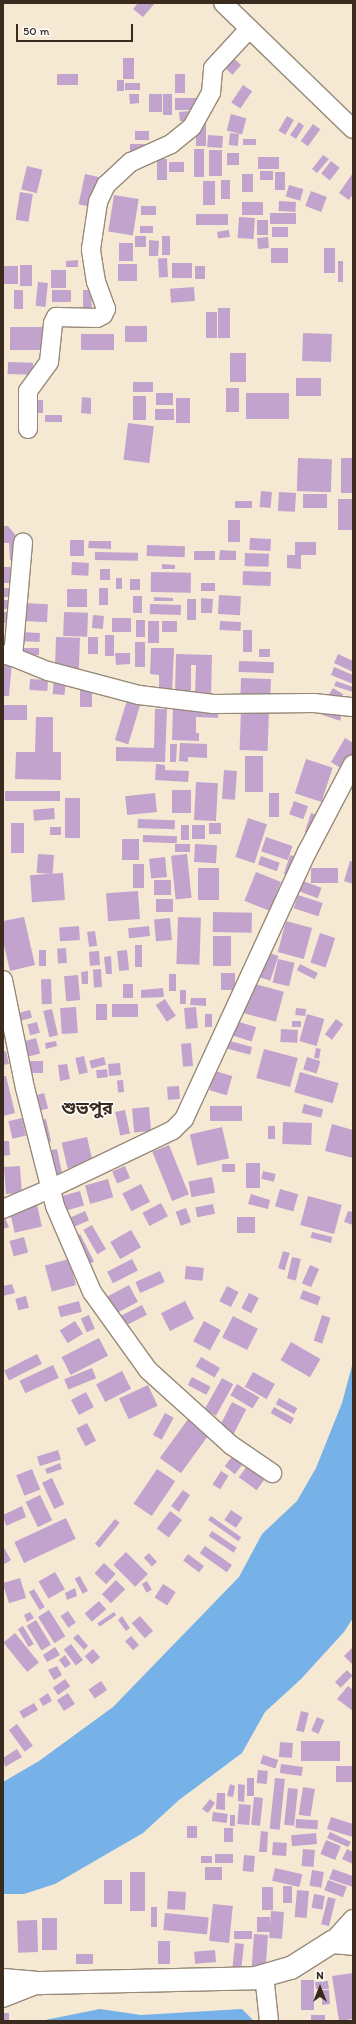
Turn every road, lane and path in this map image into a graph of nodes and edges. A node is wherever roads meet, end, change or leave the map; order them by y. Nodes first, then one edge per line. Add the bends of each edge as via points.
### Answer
1 (223, 3) edge
2 (249, 29) junction
3 (353, 129) edge
4 (28, 428) dead end
5 (23, 542) dead end
6 (8, 656) edge
7 (353, 707) edge
8 (353, 764) edge
9 (3, 980) edge
10 (52, 1188) junction
11 (3, 1209) edge
12 (272, 1473) dead end
13 (353, 1919) edge
14 (342, 1943) edge
15 (264, 1975) junction
16 (3, 1980) edge
17 (41, 1983) junction
18 (3, 1998) edge
19 (269, 2021) edge

1 - 2 street
2 - 3 street
2 - 4 street via 213,68 211,93 192,127 171,144 131,162 106,185 98,202 91,249 96,282 106,309 103,315 97,318 63,315 56,317 53,323 49,362 28,391
5 - 6 street
6 - 7 street via 48,672 139,695 213,704 314,703
8 - 10 street via 307,852 184,1119 172,1130
9 - 10 street via 25,1088
10 - 11 street
10 - 12 street via 63,1228 92,1292 127,1344 148,1370 231,1445
13 - 14 street
14 - 15 main road via 291,1968
15 - 17 main road via 255,1978
15 - 19 street
16 - 17 main road
17 - 18 street

